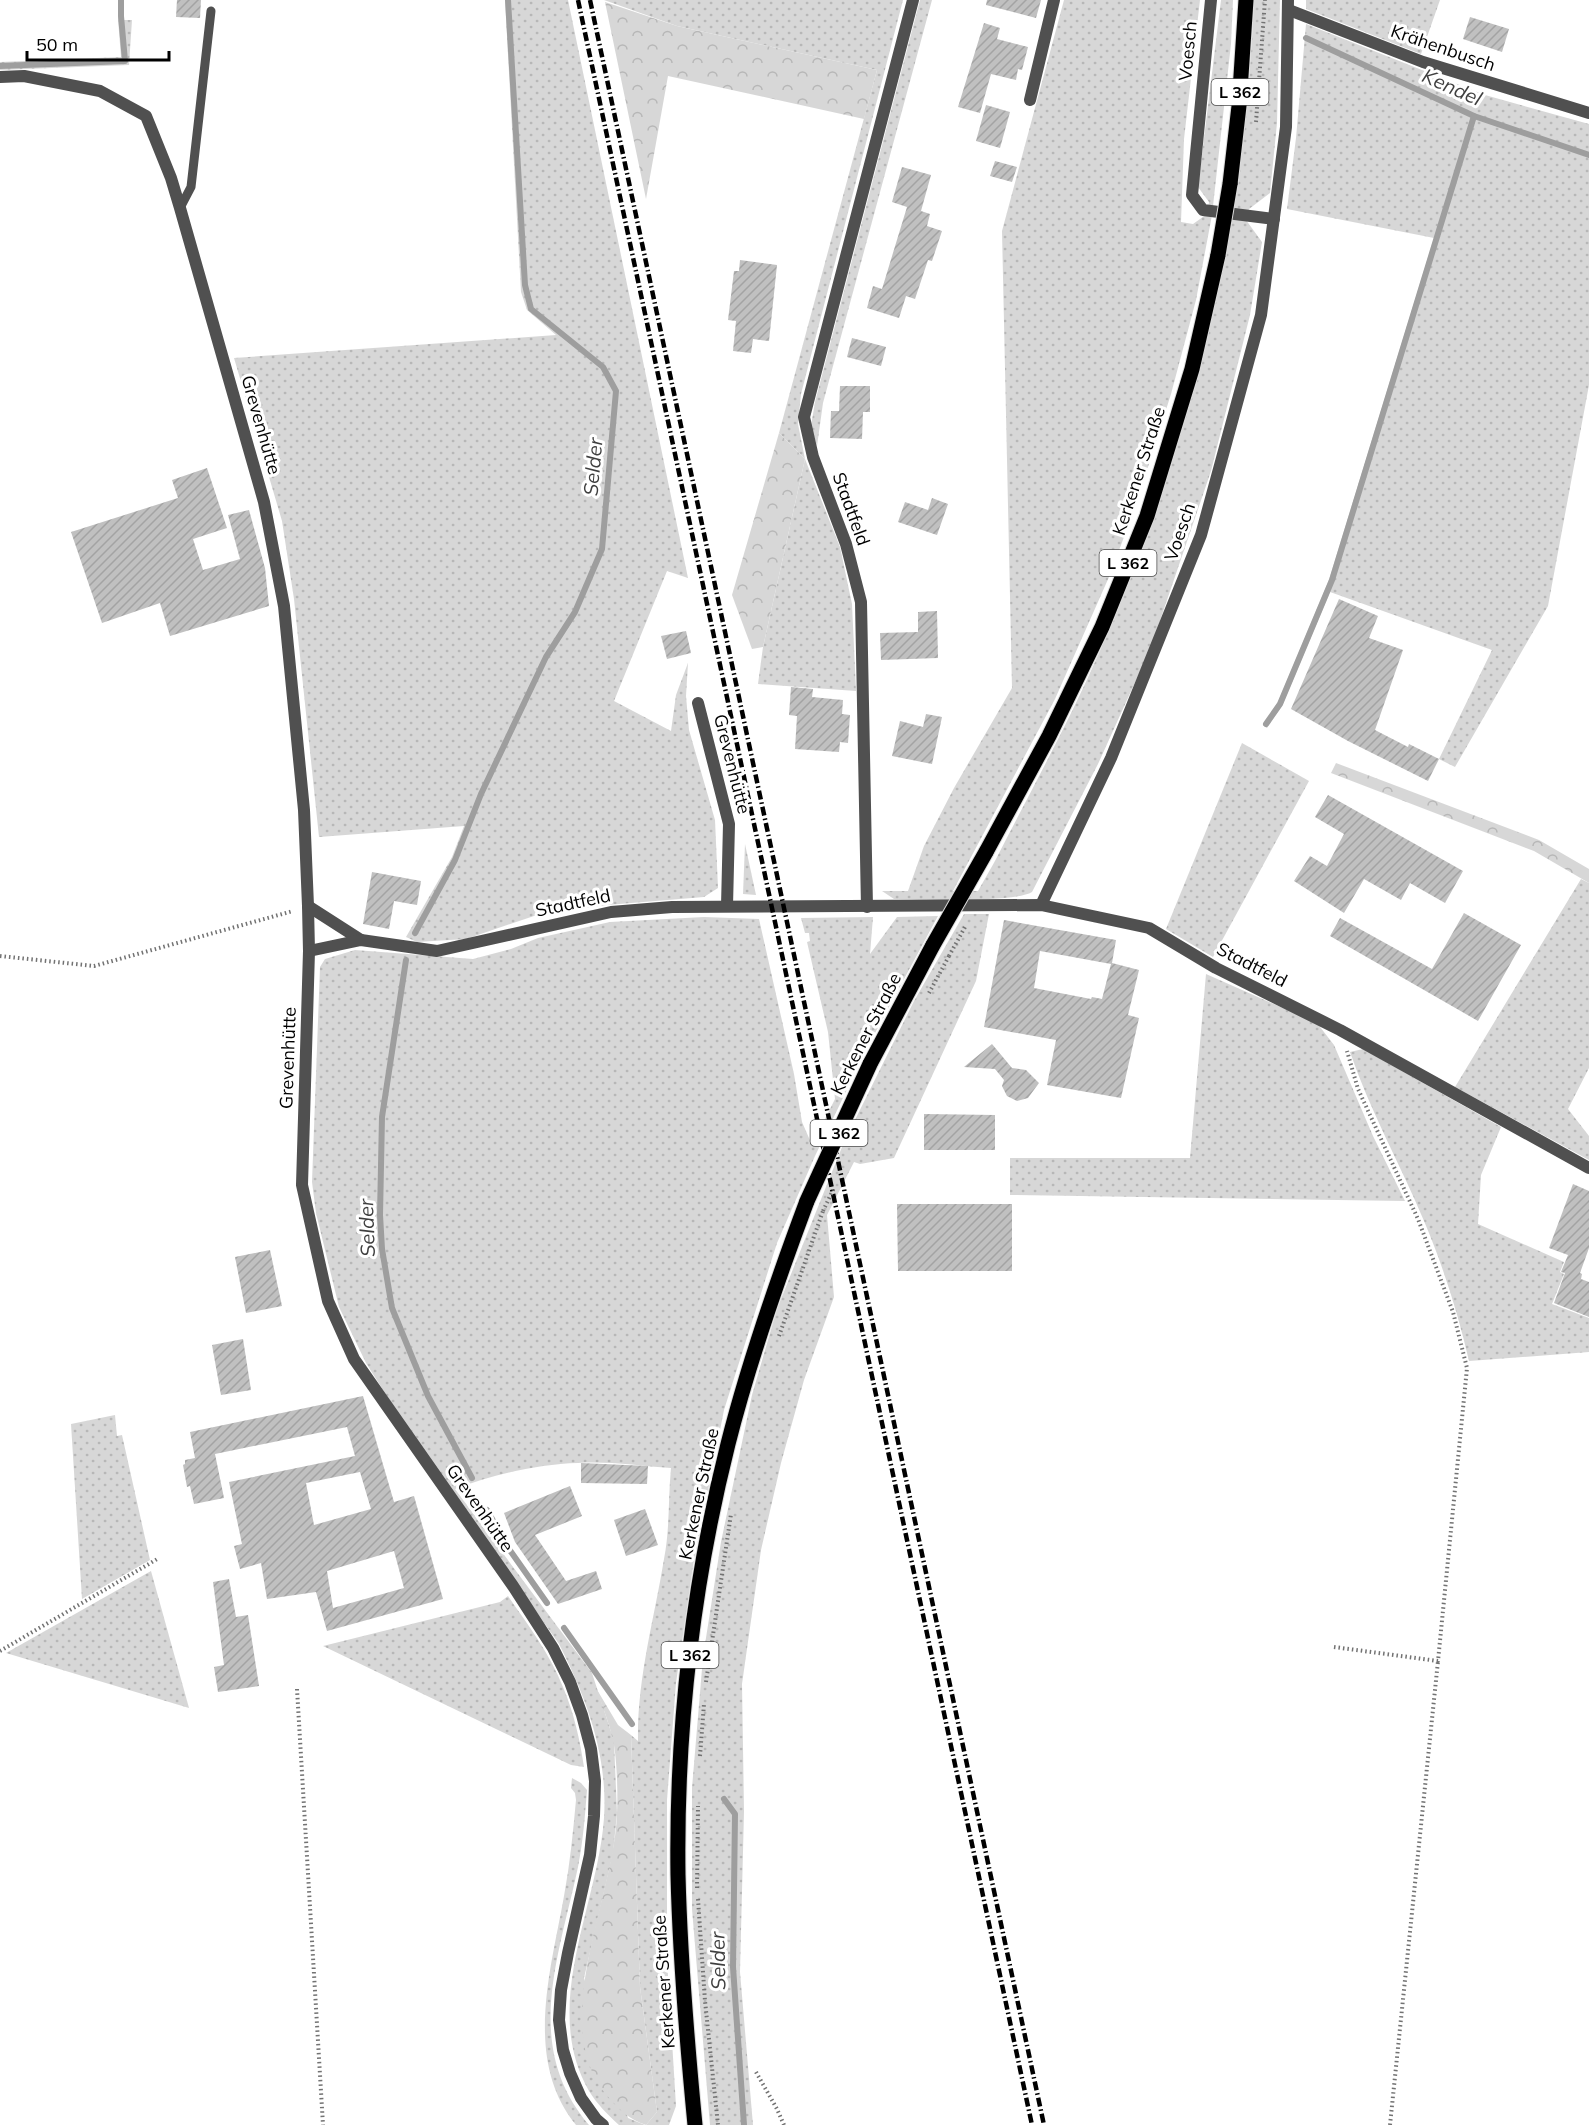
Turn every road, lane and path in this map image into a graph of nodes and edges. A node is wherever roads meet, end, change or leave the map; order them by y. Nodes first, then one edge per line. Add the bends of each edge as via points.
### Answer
1 (912, 0) edge
2 (1054, 0) edge
3 (1210, 0) edge
4 (1246, 0) edge
5 (1289, 5) edge
6 (211, 11) dead end
7 (0, 77) edge
8 (1030, 100) dead end
9 (1589, 113) edge
10 (180, 208) junction
11 (1274, 219) junction
12 (698, 703) dead end
13 (1041, 905) junction
14 (308, 906) junction
15 (728, 906) junction
16 (867, 907) junction
17 (361, 940) junction
18 (309, 951) junction
19 (0, 956) edge
20 (1341, 1030) junction
21 (1589, 1168) edge
22 (823, 1211) dead end
23 (776, 1346) dead end
24 (733, 1503) dead end
25 (159, 1558) dead end
26 (1334, 1647) dead end
27 (0, 1651) edge
28 (1438, 1661) junction
29 (705, 1688) dead end
30 (297, 1689) dead end
31 (704, 1699) dead end
32 (699, 1764) dead end
33 (698, 1798) dead end
34 (756, 2072) dead end
35 (323, 2125) edge
36 (603, 2125) edge
37 (695, 2125) edge
38 (718, 2125) edge
39 (784, 2125) edge
40 (1390, 2125) edge

1 - 16 street, Stadtfeld via 804,417 813,458 846,544 861,602
2 - 8 street
3 - 11 street, Voesch via 1192,195 1203,210
4 - 37 main road, Kerkener Straße / L 362, bridge via 1239,106 1218,255 1192,369 1147,516 1102,627 1049,736 870,1064 807,1201 739,1403 700,1580 681,1760 678,1873
5 - 9 street, Krähenbusch via 1423,62
5 - 11 street, Voesch via 1286,127
6 - 10 lane via 191,187
7 - 10 street, Grevenhütte via 24,76 100,91 146,116
10 - 14 street, Grevenhütte via 264,502 284,606 304,810
11 - 13 street, Voesch via 1261,315 1201,535 1111,758
12 - 15 street, Grevenhütte via 729,824
13 - 16 street, Stadtfeld
13 - 20 street, Stadtfeld via 1149,928 1216,968
14 - 17 street, Stadtfeld
14 - 18 street, Grevenhütte
14 - 19 path via 94,966
15 - 16 street, Stadtfeld
15 - 17 street, Stadtfeld via 611,912 437,951
17 - 18 street, Stadtfeld
18 - 36 street, Grevenhütte via 302,1185 328,1301 354,1359 553,1648 570,1682 591,1749 595,1781 591,1845 561,1990 559,2020 570,2073 581,2098
20 - 21 street, Stadtfeld
20 - 28 path via 1358,1089 1446,1292 1467,1368
22 - 23 path
24 - 29 path
25 - 27 path
26 - 28 path
28 - 40 path
30 - 35 path
31 - 32 path
33 - 38 path via 697,1894
34 - 39 path

